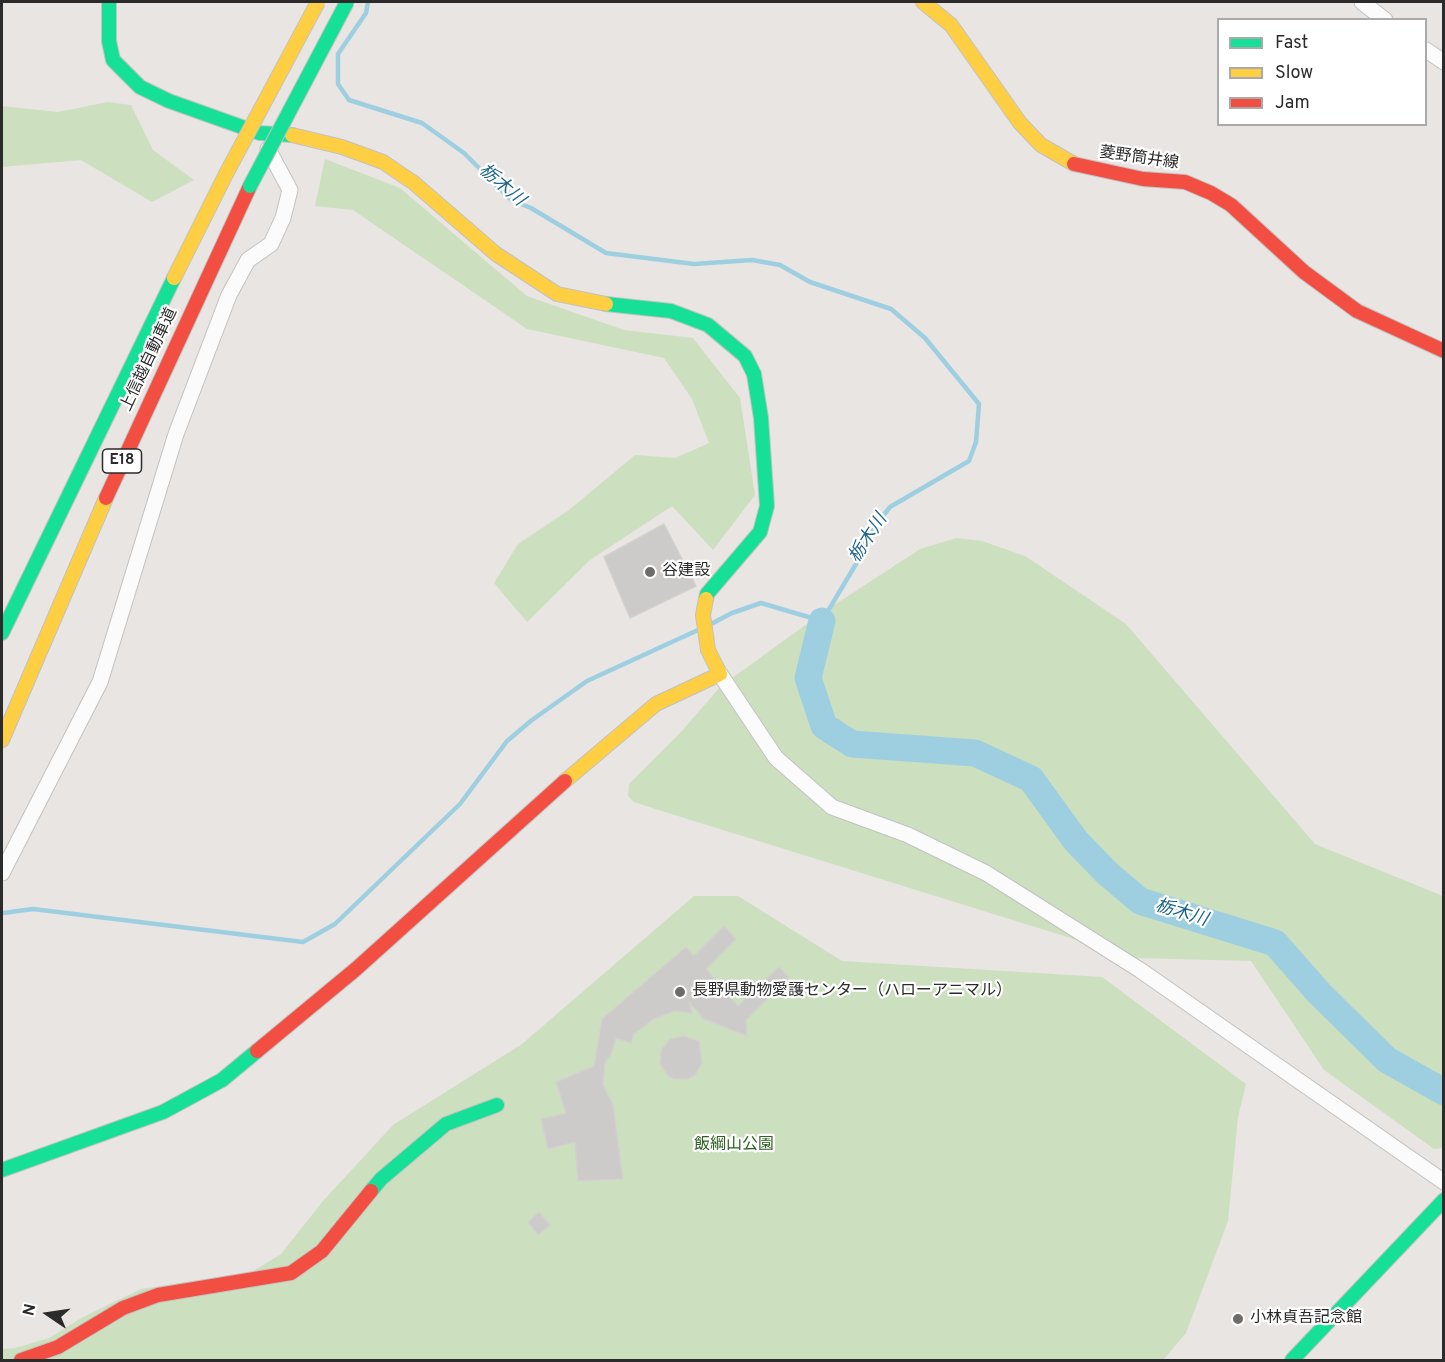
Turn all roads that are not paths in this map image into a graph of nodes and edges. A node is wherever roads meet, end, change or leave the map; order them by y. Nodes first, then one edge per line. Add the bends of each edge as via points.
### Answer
1 (109, 2) edge
2 (318, 2) edge
3 (347, 2) edge
4 (923, 2) edge
5 (1362, 2) edge
6 (1382, 18) edge
7 (1427, 51) edge
8 (1443, 62) edge
9 (259, 133) junction
10 (1443, 351) edge
11 (2, 633) edge
12 (720, 674) junction
13 (2, 740) edge
14 (2, 873) edge
15 (497, 1105) dead end
16 (2, 1170) edge
17 (1443, 1182) edge
18 (1443, 1200) edge
19 (21, 1360) edge
20 (1292, 1360) edge

1 - 9 main road via 109,41 113,60 121,71 140,87 169,101
2 - 11 main road, 上信越自動車道 / E18, bridge via 118,389
3 - 13 main road, 上信越自動車道 / E18, bridge via 250,186 103,502
4 - 10 main road, 菱野筒井線 via 951,25 1020,123 1041,145 1078,165 1143,179 1185,182 1211,193 1231,205 1304,272 1358,311
5 - 6 street
7 - 8 street
9 - 12 main road via 299,135 383,162 414,183 496,254 557,294 624,308 671,311 708,325 745,356 754,374 761,418 767,506 760,532 707,594 703,615 708,650
9 - 14 street via 290,190 282,218 271,244 248,260 229,295 176,434 100,682
12 - 16 main road via 649,711 568,778 356,969 222,1080 163,1112
12 - 17 street via 776,758 832,807 908,835 986,873 1140,969
15 - 19 main road via 446,1124 381,1179 322,1251 291,1273 158,1295 123,1308 58,1347
18 - 20 main road

